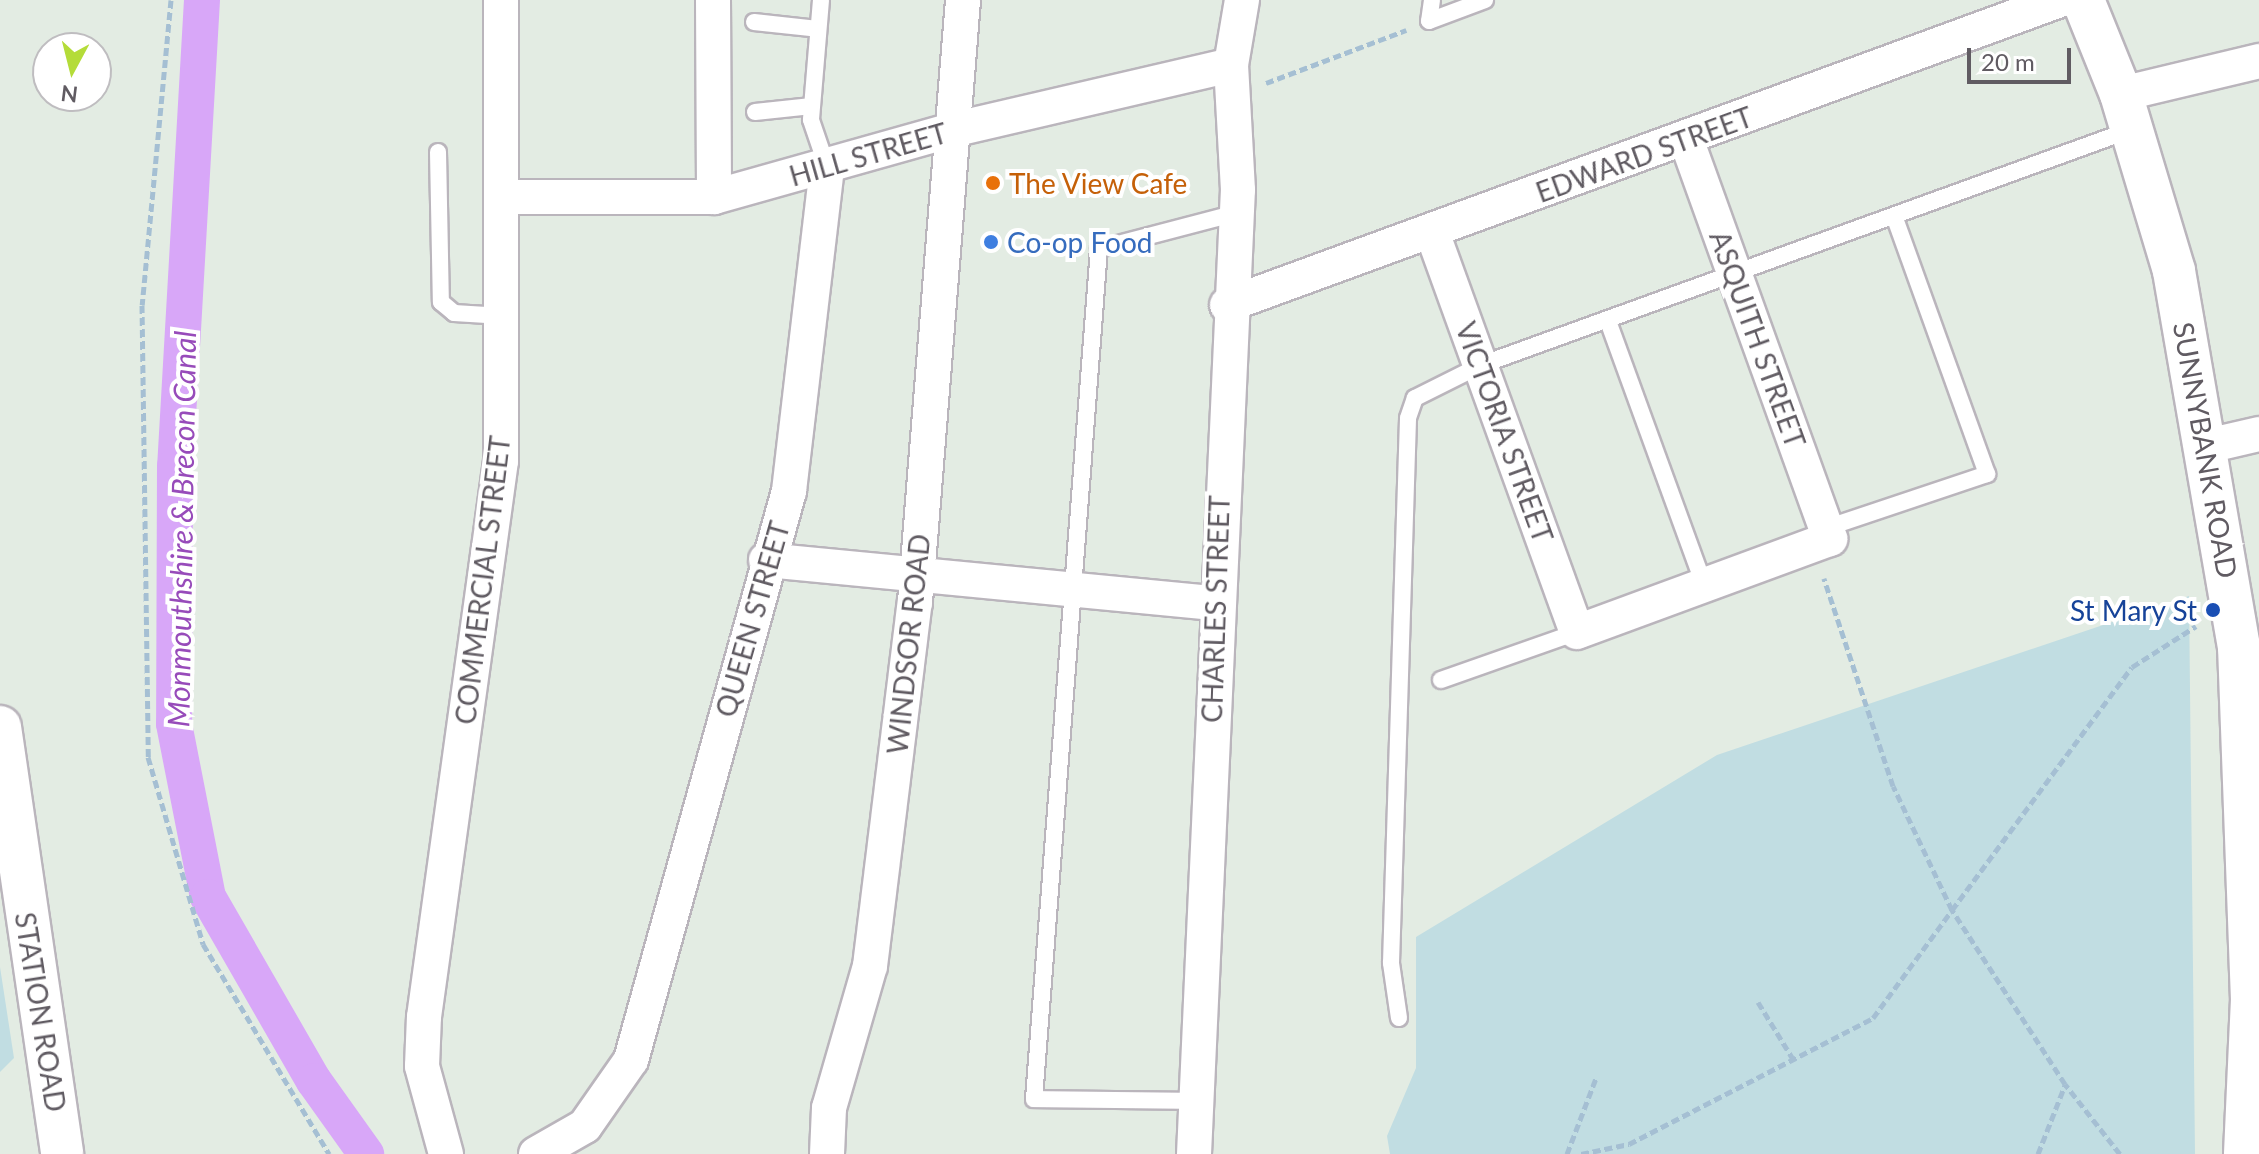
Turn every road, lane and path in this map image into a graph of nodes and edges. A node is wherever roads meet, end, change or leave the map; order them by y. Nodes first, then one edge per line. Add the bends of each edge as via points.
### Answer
1 (171, 0) edge
2 (501, 0) edge
3 (713, 0) edge
4 (821, 0) edge
5 (963, 0) edge
6 (1242, 0) edge
7 (1432, 0) edge
8 (1485, 0) edge
9 (2060, 0) edge
10 (2083, 0) edge
11 (1429, 21) junction
12 (754, 22) dead end
13 (818, 29) junction
14 (2259, 61) edge
15 (1231, 77) junction
16 (812, 106) junction
17 (755, 112) dead end
18 (2126, 112) junction
19 (956, 129) junction
20 (1686, 139) junction
21 (438, 152) dead end
22 (827, 169) junction
23 (501, 197) junction
24 (714, 197) junction
25 (1236, 213) junction
26 (1895, 218) junction
27 (1432, 232) junction
28 (1736, 277) junction
29 (1227, 305) junction
30 (503, 316) junction
31 (1608, 321) junction
32 (1481, 365) junction
33 (2259, 434) edge
34 (2207, 446) junction
35 (1828, 533) junction
36 (766, 560) junction
37 (917, 575) junction
38 (1704, 585) junction
39 (1072, 591) junction
40 (2232, 602) junction
41 (1215, 603) junction
42 (1577, 632) junction
43 (1441, 680) dead end
44 (0, 727) edge
45 (1952, 910) junction
46 (1758, 1002) dead end
47 (1399, 1018) dead end
48 (1793, 1059) junction
49 (1596, 1078) dead end
50 (2065, 1084) junction
51 (1196, 1101) junction
52 (62, 1154) edge
53 (329, 1154) edge
54 (446, 1154) edge
55 (536, 1154) edge
56 (827, 1154) edge
57 (1194, 1154) edge
58 (1567, 1154) edge
59 (1581, 1154) edge
60 (2038, 1154) edge
61 (2120, 1154) edge
62 (2245, 1154) edge

1 - 53 path via 142,305 148,757 203,944
2 - 23 street, COMMERCIAL STREET
3 - 24 street
4 - 13 lane
5 - 19 street, WINDSOR ROAD
6 - 15 street, CHARLES STREET
7 - 11 lane
8 - 11 lane
9 - 20 street, EDWARD STREET
10 - 18 street, SUNNYBANK ROAD
11 - 15 path via 1283,81
12 - 13 lane
13 - 16 lane
14 - 18 street
15 - 19 street, HILL STREET
15 - 25 street, CHARLES STREET
16 - 17 lane
16 - 22 lane
18 - 26 lane
18 - 34 street, SUNNYBANK ROAD via 2174,271
19 - 22 street, HILL STREET
19 - 37 street, WINDSOR ROAD
20 - 27 street, EDWARD STREET
20 - 28 street, ASQUITH STREET
21 - 30 lane via 441,302 454,313
22 - 24 street, HILL STREET
22 - 36 street, QUEEN STREET via 802,425
23 - 24 street, HILL STREET
23 - 30 street, COMMERCIAL STREET
25 - 29 street, CHARLES STREET
25 - 39 lane via 1099,249
26 - 28 lane
26 - 35 lane via 1987,474
27 - 29 street, EDWARD STREET
27 - 32 street, VICTORIA STREET
28 - 31 lane
28 - 35 street, ASQUITH STREET
29 - 41 street, CHARLES STREET
30 - 54 street, COMMERCIAL STREET via 501,461 424,1017 422,1066
31 - 32 lane
31 - 38 lane
32 - 42 street, VICTORIA STREET
32 - 47 lane via 1415,398 1408,418 1391,963
33 - 34 street
34 - 40 street, SUNNYBANK ROAD
35 - 38 street
35 - 45 path via 1820,566 1893,786
36 - 37 street
36 - 55 street, QUEEN STREET via 631,1060 585,1126
37 - 39 street
37 - 56 street, WINDSOR ROAD via 870,966 829,1108
38 - 42 street
39 - 41 street
39 - 51 lane via 1034,1099
40 - 45 path via 2132,667
40 - 62 street, SUNNYBANK ROAD via 2250,827
41 - 51 street, CHARLES STREET
42 - 43 lane
44 - 52 street, STATION ROAD
45 - 48 path via 1873,1018
45 - 50 path
46 - 48 path
48 - 59 path via 1629,1144
49 - 58 path
50 - 60 path
50 - 61 path
51 - 57 street, CHARLES STREET

